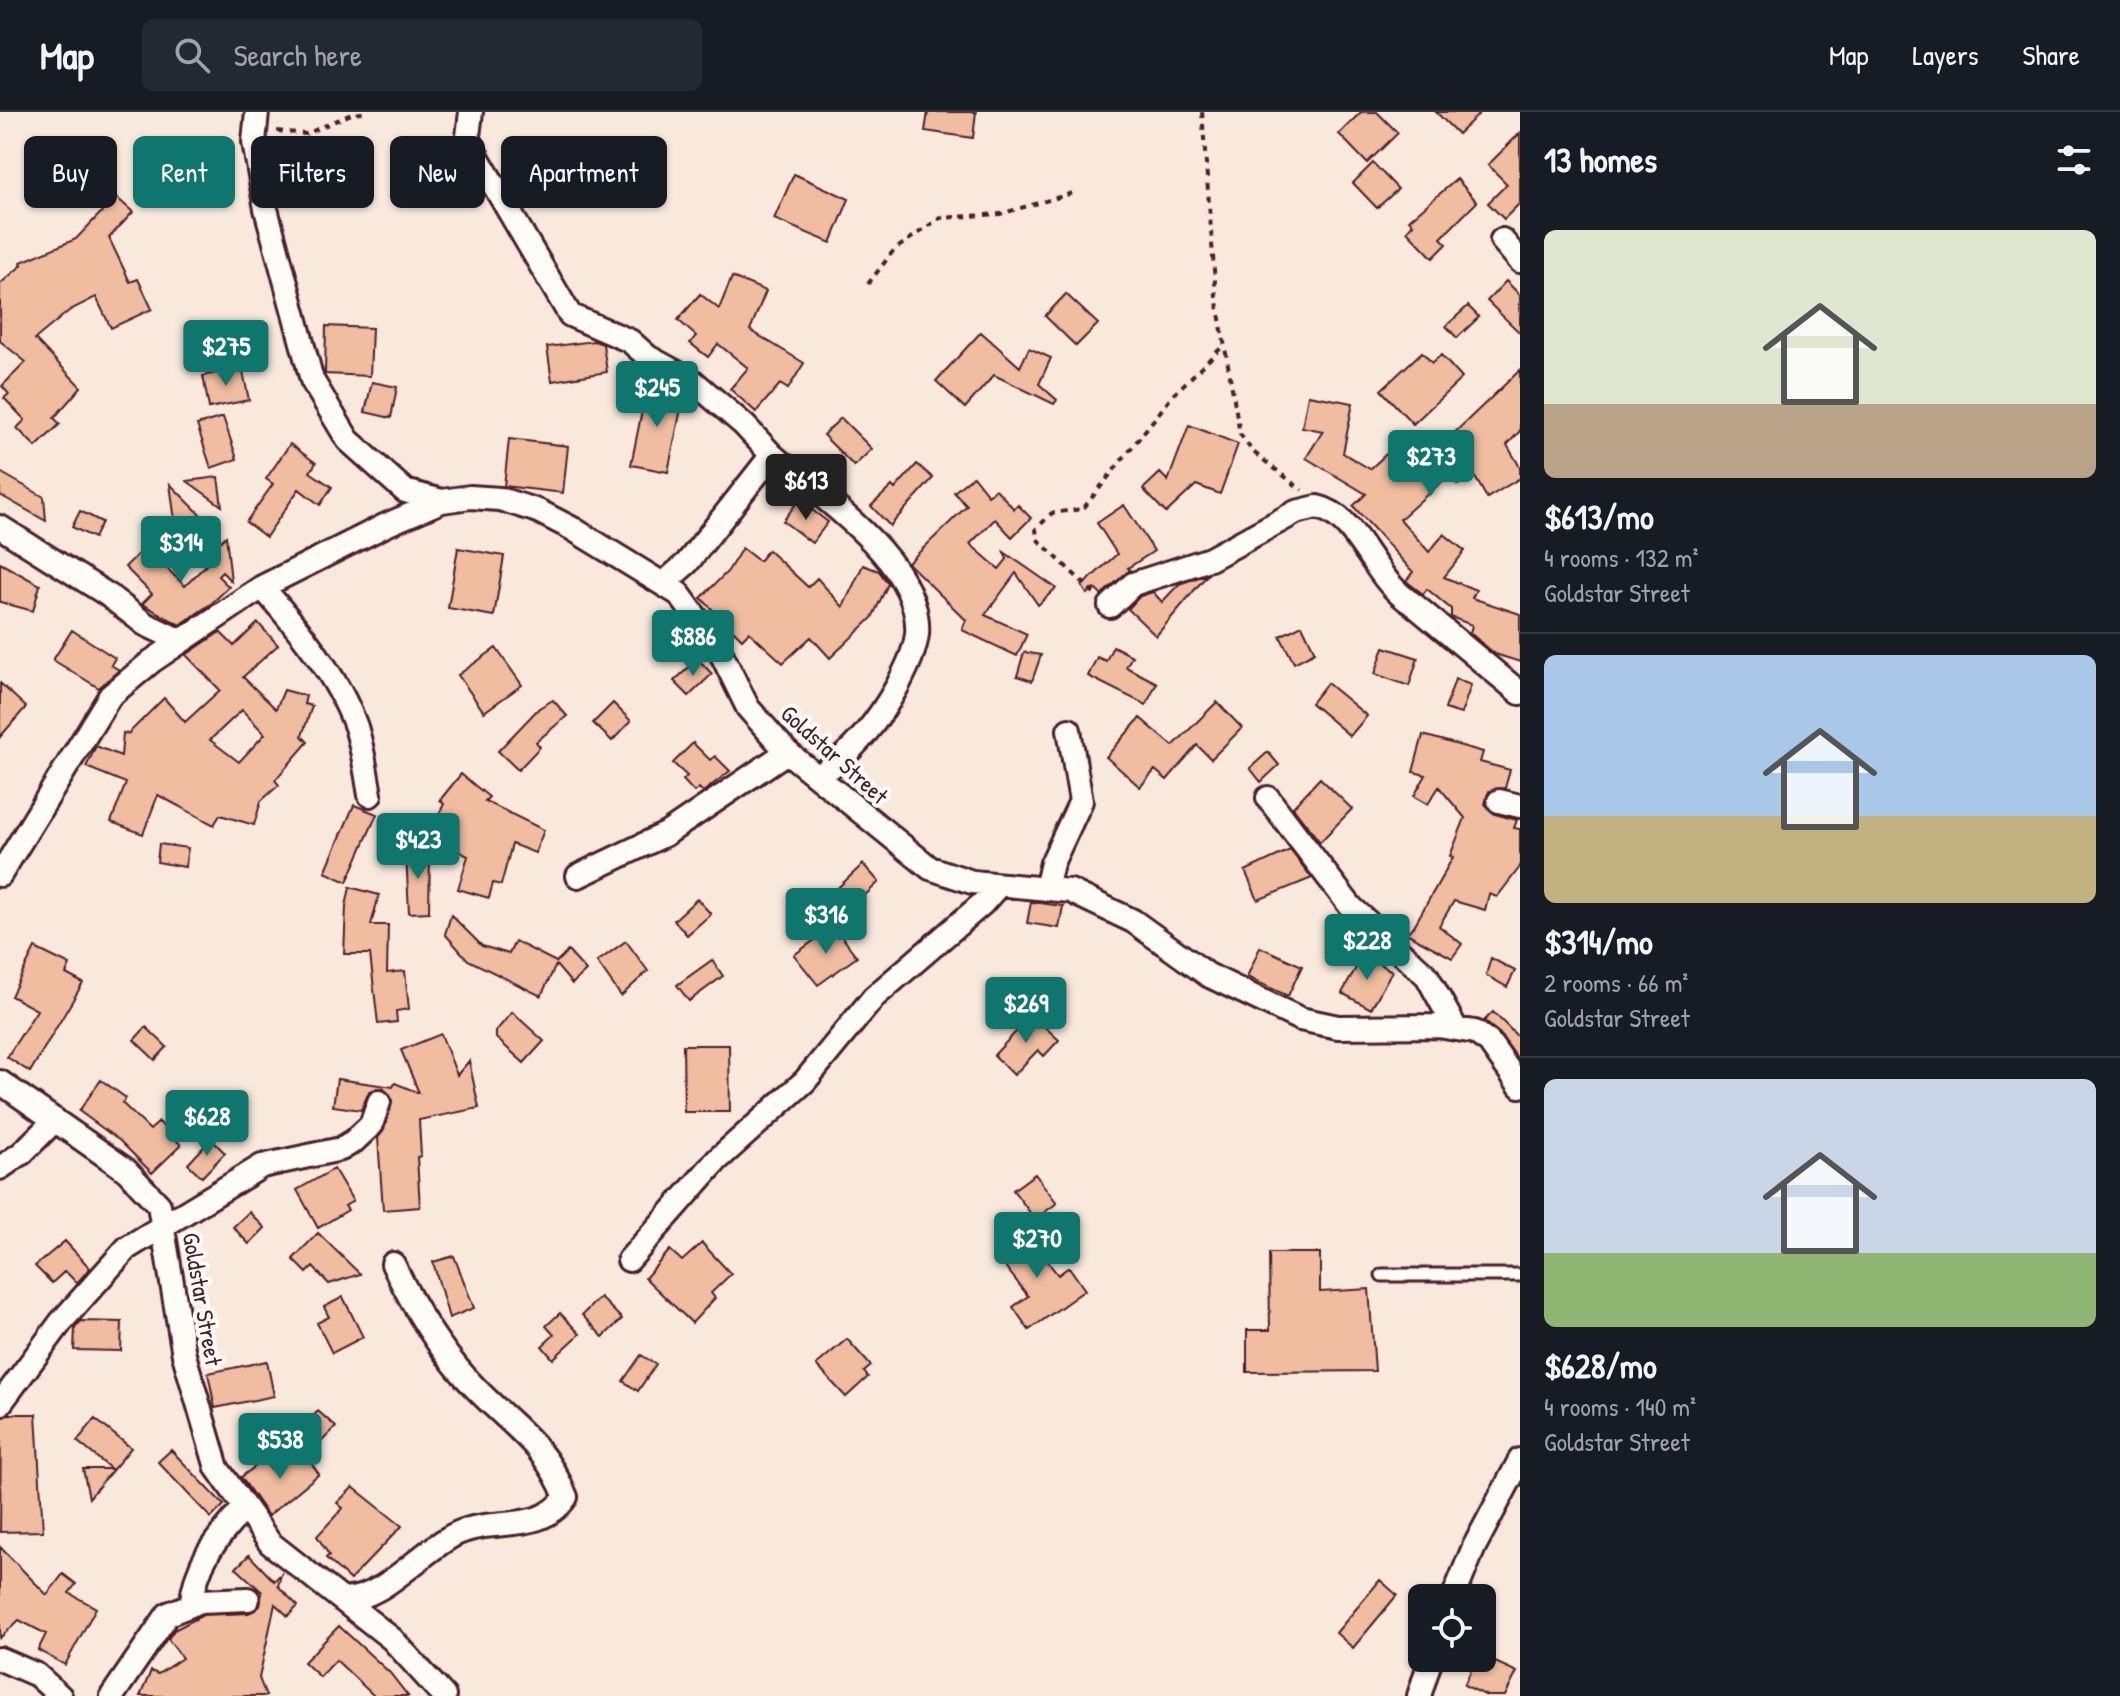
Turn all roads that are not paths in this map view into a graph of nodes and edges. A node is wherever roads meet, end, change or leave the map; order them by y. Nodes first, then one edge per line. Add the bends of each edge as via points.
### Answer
1 (471, 112) edge
2 (257, 114) edge
3 (1502, 240) dead end
4 (1520, 261) edge
5 (772, 455) junction
6 (442, 501) junction
7 (2, 531) edge
8 (663, 584) junction
9 (262, 587) junction
10 (1110, 606) road end
11 (181, 641) junction
12 (1520, 693) edge
13 (1069, 730) dead end
14 (787, 752) junction
15 (819, 776) junction
16 (370, 795) dead end
17 (1268, 798) dead end
18 (0, 875) edge
19 (578, 876) dead end
20 (999, 885) junction
21 (1046, 889) junction
22 (1456, 1029) junction
23 (0, 1082) edge
24 (1520, 1086) edge
25 (379, 1102) dead end
26 (55, 1120) junction
27 (0, 1168) edge
28 (164, 1226) junction
29 (629, 1260) dead end
30 (393, 1264) dead end
31 (1382, 1275) dead end
32 (1520, 1275) edge
33 (0, 1404) edge
34 (1520, 1460) edge
35 (243, 1509) junction
36 (1459, 1584) edge
37 (248, 1599) dead end
38 (342, 1599) junction
39 (191, 1605) junction
40 (0, 1659) edge
41 (1427, 1672) edge
42 (60, 1696) edge
43 (112, 1696) edge
44 (444, 1696) edge
45 (1419, 1696) edge

1 - 5 street via 468,136 475,153 570,315 630,341 694,382
2 - 6 street via 254,142 266,209 312,380 348,440 405,491
3 - 4 street
5 - 8 street via 687,563
5 - 15 street via 848,518 895,568 910,599 917,632 912,656 879,717 855,748
6 - 8 street, Goldstar Street via 500,499 538,511
6 - 9 street, Goldstar Street
7 - 11 street via 108,595 145,624
8 - 14 street, Goldstar Street via 698,616 748,708
9 - 11 street, Goldstar Street
9 - 16 street via 342,697 356,725
10 - 12 street via 1133,584 1210,559 1296,512 1317,507 1349,524 1394,593
11 - 18 street, Goldstar Street via 110,696
13 - 21 street via 1081,801 1052,863
14 - 15 street, Goldstar Street
14 - 19 street via 666,834
15 - 20 street, Goldstar Street via 930,868 949,877
17 - 22 street via 1351,907 1427,976
20 - 21 street, Goldstar Street
20 - 29 street via 874,997 805,1081 717,1160
21 - 22 street, Goldstar Street via 1070,891 1133,921 1208,975 1300,1019 1338,1027
22 - 24 street, Goldstar Street via 1475,1032 1489,1042
23 - 26 street, Goldstar Street
25 - 28 street via 371,1125 341,1149 262,1166
26 - 27 street
26 - 28 street, Goldstar Street via 147,1190 159,1205
28 - 33 street via 127,1248 98,1278
28 - 35 street, Goldstar Street via 184,1355 217,1468
30 - 38 street via 445,1351 467,1380 541,1450 566,1497 552,1514 456,1533 373,1593 356,1601
31 - 32 lane
34 - 36 street
35 - 38 street, Goldstar Street via 270,1543
35 - 39 street via 212,1544 195,1574
37 - 39 street
38 - 44 street, Goldstar Street via 392,1639
39 - 43 street via 168,1614
40 - 42 street via 37,1675
41 - 45 street

